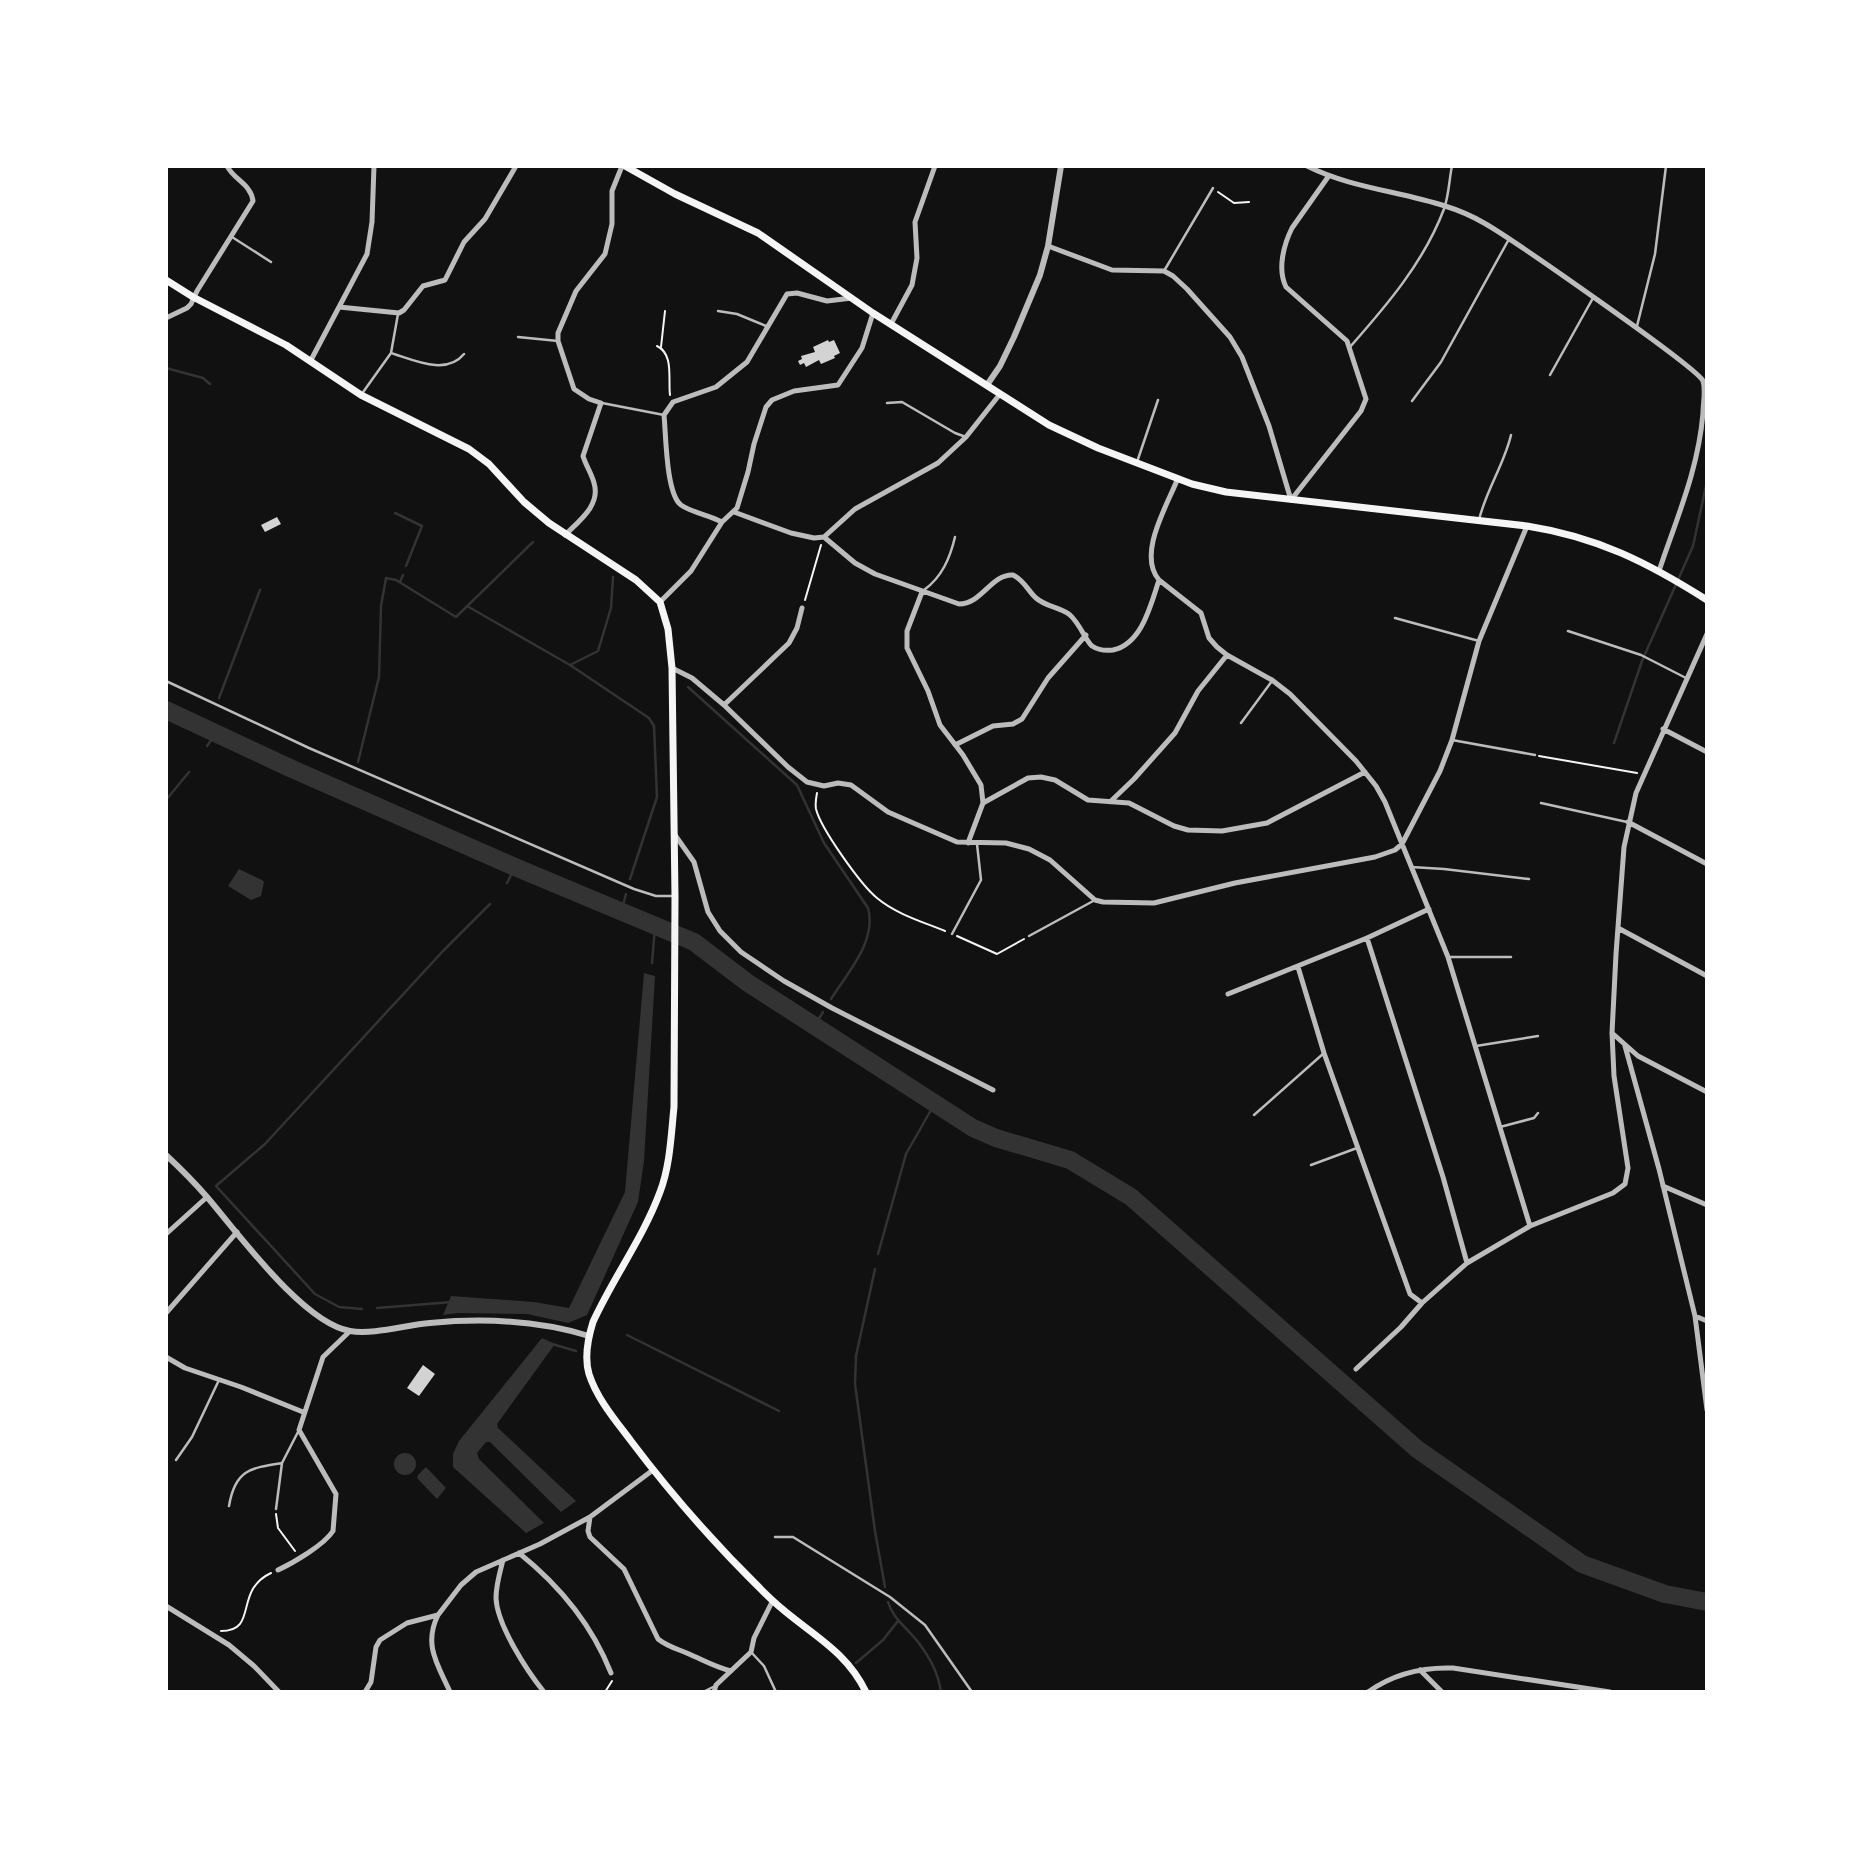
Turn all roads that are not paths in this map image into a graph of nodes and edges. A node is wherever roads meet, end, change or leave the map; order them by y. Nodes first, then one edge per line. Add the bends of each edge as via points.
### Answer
1 (227, 166) edge
2 (374, 166) edge
3 (516, 166) edge
4 (623, 166) edge
5 (935, 166) edge
6 (1060, 166) edge
7 (1307, 166) edge
8 (1452, 166) edge
9 (1666, 166) edge
10 (1328, 177) junction
11 (1213, 188) road end
12 (1445, 206) junction
13 (232, 237) junction
14 (1509, 239) junction
15 (1048, 246) junction
16 (271, 262) dead end
17 (1164, 271) junction
18 (166, 280) edge
19 (193, 297) junction
20 (852, 298) junction
21 (1592, 298) junction
22 (339, 307) junction
23 (718, 311) dead end
24 (399, 313) junction
25 (873, 313) junction
26 (166, 318) edge
27 (891, 324) junction
28 (766, 326) junction
29 (1637, 329) junction
30 (518, 337) dead end
31 (558, 341) junction
32 (1350, 347) junction
33 (391, 353) junction
34 (464, 354) dead end
35 (311, 360) junction
36 (1550, 375) dead end
37 (987, 385) junction
38 (1000, 394) junction
39 (361, 395) junction
40 (1157, 400) dead end
41 (1412, 401) dead end
42 (601, 403) junction
43 (887, 404) dead end
44 (664, 415) junction
45 (1511, 435) dead end
46 (966, 437) junction
47 (1137, 462) junction
48 (1178, 478) junction
49 (1291, 500) junction
50 (734, 512) junction
51 (1479, 520) junction
52 (722, 522) junction
53 (1527, 526) junction
54 (565, 535) junction
55 (824, 537) junction
56 (955, 537) dead end
57 (1659, 571) junction
58 (1159, 580) junction
59 (922, 592) junction
60 (1707, 600) edge
61 (660, 601) junction
62 (803, 608) road end
63 (1395, 618) dead end
64 (1568, 631) dead end
65 (1707, 634) edge
66 (1086, 635) junction
67 (1479, 641) junction
68 (1227, 655) junction
69 (672, 668) junction
70 (1686, 678) junction
71 (1272, 680) junction
72 (166, 681) edge
73 (724, 705) junction
74 (1241, 723) dead end
75 (1663, 729) junction
76 (1452, 740) junction
77 (955, 745) junction
78 (1707, 752) edge
79 (1535, 755) road end
80 (1365, 772) junction
81 (1110, 802) junction
82 (983, 803) junction
83 (1541, 803) dead end
84 (1628, 822) junction
85 (675, 835) junction
86 (968, 843) junction
87 (977, 844) junction
88 (1402, 844) junction
89 (1707, 864) edge
90 (1411, 867) junction
91 (1529, 879) dead end
92 (675, 896) junction
93 (1095, 900) junction
94 (1429, 909) junction
95 (1618, 928) junction
96 (952, 934) road end
97 (1029, 936) road end
98 (1367, 938) junction
99 (1448, 957) junction
100 (1511, 957) dead end
101 (1298, 967) junction
102 (1707, 976) edge
103 (1228, 994) dead end
104 (1612, 1033) junction
105 (1538, 1036) dead end
106 (1476, 1046) junction
107 (1625, 1046) junction
108 (1324, 1053) junction
109 (993, 1090) dead end
110 (1707, 1092) edge
111 (1538, 1113) dead end
112 (1254, 1115) dead end
113 (1534, 1118) junction
114 (1540, 1119) dead end
115 (1500, 1127) junction
116 (1358, 1148) junction
117 (166, 1155) edge
118 (1311, 1165) dead end
119 (1663, 1186) junction
120 (207, 1197) junction
121 (1707, 1205) edge
122 (1530, 1226) junction
123 (237, 1232) junction
124 (166, 1234) edge
125 (1467, 1263) junction
126 (1422, 1303) junction
127 (166, 1313) edge
128 (1695, 1316) junction
129 (1707, 1321) edge
130 (350, 1331) junction
131 (589, 1336) junction
132 (166, 1357) edge
133 (1356, 1369) dead end
134 (219, 1381) junction
135 (1707, 1410) edge
136 (303, 1412) junction
137 (299, 1430) junction
138 (176, 1460) dead end
139 (282, 1463) junction
140 (653, 1470) junction
141 (229, 1506) dead end
142 (276, 1509) road end
143 (590, 1517) junction
144 (775, 1537) dead end
145 (519, 1553) junction
146 (503, 1560) junction
147 (278, 1570) road end
148 (773, 1600) junction
149 (166, 1606) edge
150 (438, 1615) junction
151 (751, 1652) junction
152 (1420, 1670) junction
153 (731, 1671) junction
154 (611, 1673) road end
155 (715, 1689) edge
156 (1586, 1690) edge
157 (279, 1692) edge
158 (365, 1692) edge
159 (450, 1692) edge
160 (544, 1692) edge
161 (703, 1692) edge
162 (776, 1692) edge
163 (866, 1692) edge
164 (972, 1692) edge
165 (1368, 1692) edge
166 (1442, 1692) edge
167 (1610, 1692) edge

1 - 13 street via 253,197
2 - 22 street via 371,239
3 - 24 street via 485,219 464,242 450,275 424,286
4 - 20 main road via 758,233
4 - 31 street via 612,191 612,224 605,254 576,291 559,327
5 - 27 street via 915,222 912,285
6 - 15 street
7 - 10 street
8 - 12 lane
9 - 29 lane via 1655,254
10 - 12 street
10 - 32 street via 1292,228 1281,274 1286,286
11 - 17 lane
12 - 14 street
12 - 32 lane via 1400,288
13 - 16 lane
13 - 19 street
14 - 21 street
14 - 41 lane via 1441,362
15 - 17 street via 1112,270
15 - 37 street via 1014,337
17 - 49 street via 1205,307 1242,358
18 - 19 main road
19 - 26 street via 187,308
19 - 35 main road
20 - 25 main road
20 - 28 street via 827,301 791,292
21 - 29 street
21 - 36 lane
22 - 24 street
22 - 35 street
23 - 28 lane
24 - 33 lane
25 - 27 main road
25 - 50 street via 862,348 838,385 785,393 766,407
27 - 37 main road
28 - 44 street via 752,356 724,381 672,403
29 - 57 street via 1697,373 1704,388 1700,445
30 - 31 lane
31 - 42 street via 575,388
32 - 49 street via 1366,393 1364,405
33 - 34 lane via 440,366 454,363
33 - 39 lane
35 - 39 main road
37 - 38 main road
38 - 46 street
38 - 47 main road via 1061,431
39 - 54 main road via 469,449
40 - 47 lane
42 - 44 lane
42 - 54 street via 583,452 596,498
43 - 46 lane via 902,402
44 - 52 street via 676,500
45 - 51 lane
46 - 55 street via 922,474 855,509
47 - 48 main road
48 - 49 main road via 1226,492
48 - 58 street via 1150,553
49 - 51 main road
50 - 52 street
50 - 55 street via 791,533
51 - 53 main road
52 - 61 street via 698,562
53 - 57 main road via 1590,539
53 - 67 street
54 - 61 main road via 636,580
55 - 59 street via 862,568
56 - 59 lane via 938,577
57 - 60 main road
58 - 66 street via 1142,623 1124,646 1100,650 1088,643
58 - 68 street via 1202,613 1209,638
59 - 66 street via 967,604 1001,578 1013,575 1037,599 1069,615
59 - 77 street via 907,631 907,648 940,725
61 - 69 main road
62 - 73 street via 789,643
63 - 67 lane
64 - 70 lane via 1641,655
65 - 70 street
66 - 77 street via 1048,678 1022,719 993,726
67 - 76 street
68 - 71 street
68 - 81 street via 1198,691 1175,733
69 - 73 street
69 - 85 main road
70 - 75 street
71 - 74 lane
71 - 80 street
72 - 92 lane via 635,890
73 - 86 street via 807,782 851,785 888,812 945,838
75 - 78 street
75 - 84 street
76 - 79 lane
76 - 88 street
77 - 82 street via 981,785
80 - 81 street via 1267,823 1222,831 1188,830 1129,803
80 - 88 street via 1385,802
81 - 82 street via 1088,800 1041,777 1028,778
82 - 86 street
83 - 84 lane
84 - 89 street
84 - 95 street
85 - 92 main road
85 - 109 street via 694,862 708,912 741,952 832,1008
86 - 87 street
87 - 93 street via 1006,843 1038,853
87 - 96 lane via 981,880
88 - 90 street
88 - 93 street via 1375,857 1166,901
90 - 91 lane
90 - 94 street
92 - 131 main road via 674,1107 665,1175
93 - 97 lane
94 - 98 street
94 - 99 street
95 - 102 street
95 - 104 street
98 - 101 street
98 - 125 street
99 - 100 lane
99 - 106 street
101 - 103 street
101 - 108 street
104 - 107 street
104 - 122 street via 1628,1168 1625,1184
105 - 106 lane
106 - 115 street
107 - 110 street
107 - 119 street
108 - 112 lane
108 - 116 street
111 - 113 lane
113 - 114 lane
113 - 115 lane
115 - 122 street
116 - 118 lane
116 - 126 street via 1410,1294
117 - 120 street
119 - 121 street
119 - 128 street
120 - 123 street
120 - 124 street
122 - 125 street
123 - 127 street
123 - 130 street via 307,1308
125 - 126 street
126 - 133 street
128 - 129 street
128 - 135 street
130 - 131 street via 484,1321 549,1325
130 - 136 street via 323,1357
131 - 140 main road via 587,1367 594,1386
132 - 134 street
134 - 136 street
134 - 138 lane
136 - 137 street
137 - 139 lane
137 - 147 street via 337,1503 332,1534
139 - 141 lane via 241,1476
139 - 142 lane
140 - 143 street
140 - 148 main road
143 - 145 street
143 - 153 street via 590,1537 624,1569 658,1639
144 - 164 lane via 793,1537 908,1611 925,1625
145 - 146 street
145 - 154 street via 553,1583 589,1626
146 - 150 street via 476,1572
146 - 160 street via 496,1600 500,1617 514,1648
148 - 151 street
148 - 163 main road via 836,1650
149 - 157 street via 229,1645
150 - 158 street via 407,1623 380,1640
150 - 159 street via 431,1648
151 - 153 street
151 - 162 lane via 764,1666
152 - 156 street via 1453,1668
152 - 165 street via 1383,1681
152 - 166 street
153 - 155 street
155 - 161 lane
156 - 167 street

